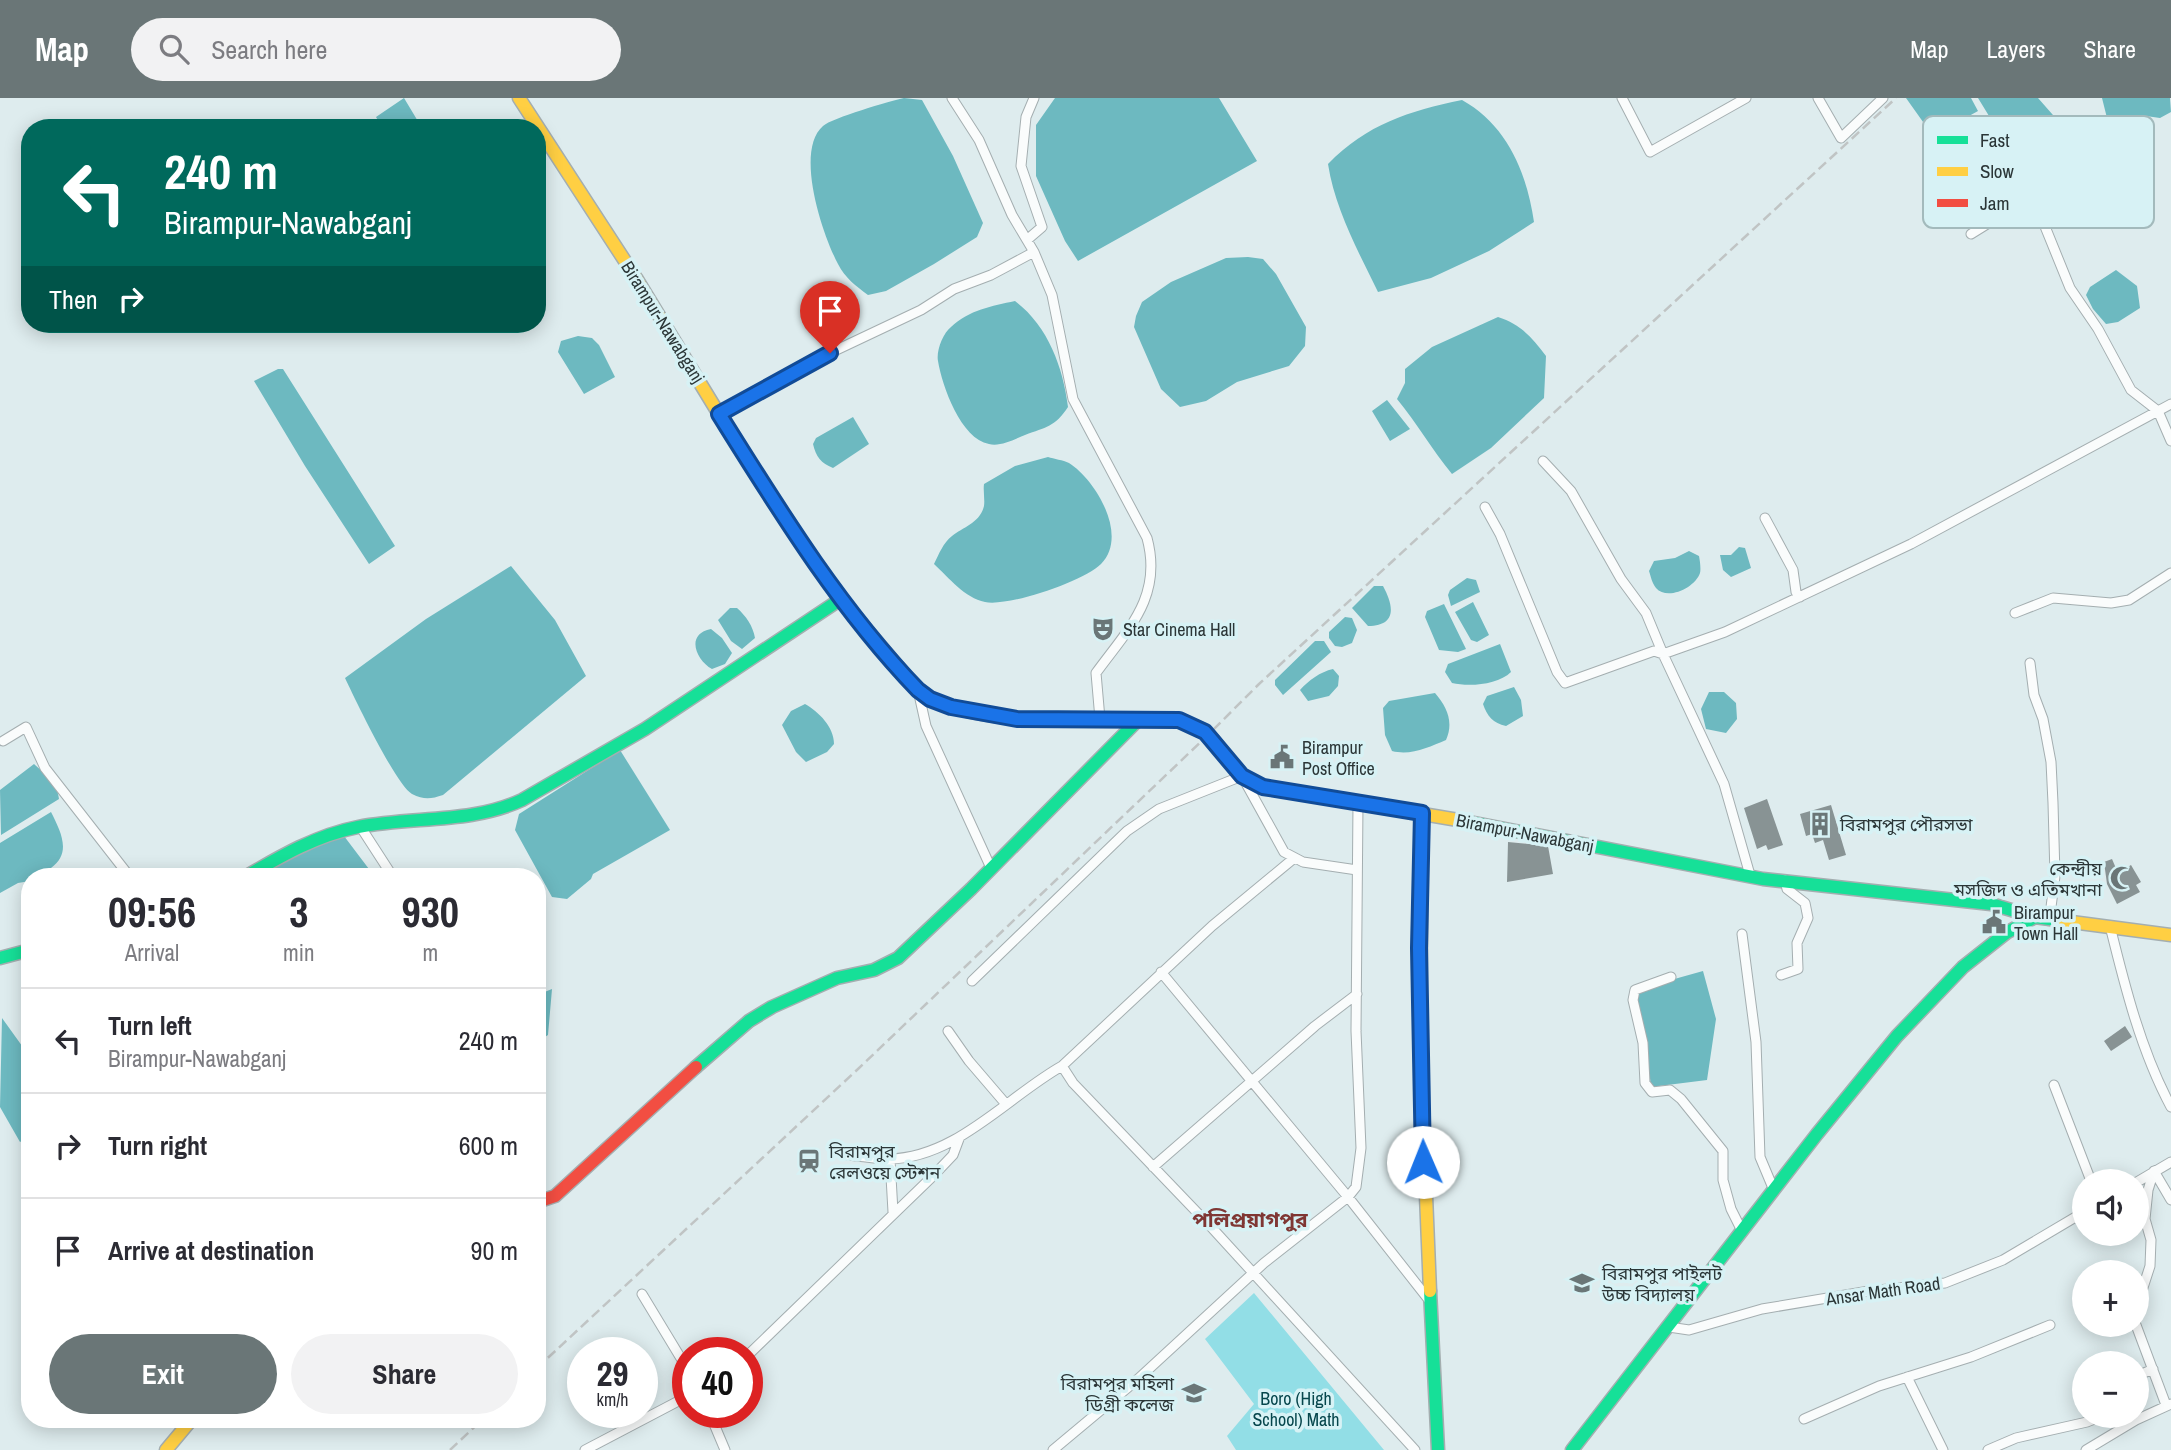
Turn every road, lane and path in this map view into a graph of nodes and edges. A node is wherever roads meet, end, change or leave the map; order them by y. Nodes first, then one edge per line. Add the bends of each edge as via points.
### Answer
1 (519, 98) edge
2 (953, 98) edge
3 (1034, 98) edge
4 (1622, 98) edge
5 (1745, 98) edge
6 (1818, 98) edge
7 (1883, 98) edge
8 (533, 119) edge
9 (546, 140) edge
10 (1981, 228) edge
11 (2047, 228) edge
12 (1971, 234) dead end
13 (1028, 239) junction
14 (1034, 252) junction
15 (2171, 404) edge
16 (2158, 411) junction
17 (719, 414) junction
18 (2171, 441) edge
19 (1543, 461) dead end
20 (1485, 507) dead end
21 (1765, 518) dead end
22 (2171, 573) edge
23 (1800, 597) junction
24 (841, 599) junction
25 (2015, 613) dead end
26 (1663, 654) junction
27 (2029, 663) dead end
28 (918, 690) junction
29 (1100, 719) junction
30 (1139, 719) junction
31 (3, 741) dead end
32 (1242, 776) junction
33 (1358, 804) junction
34 (1422, 813) junction
35 (360, 826) junction
36 (1293, 859) junction
37 (123, 868) edge
38 (261, 868) edge
39 (387, 868) edge
40 (991, 868) junction
41 (1357, 870) junction
42 (1750, 875) junction
43 (1785, 880) junction
44 (2040, 918) junction
45 (2110, 926) junction
46 (1742, 934) dead end
47 (2171, 935) edge
48 (21, 952) edge
49 (0, 958) edge
50 (1161, 972) junction
51 (1781, 975) dead end
52 (1671, 977) dead end
53 (972, 981) dead end
54 (1357, 994) junction
55 (948, 1031) dead end
56 (1062, 1066) junction
57 (1252, 1082) junction
58 (2054, 1085) dead end
59 (1005, 1103) junction
60 (2171, 1107) edge
61 (959, 1139) junction
62 (846, 1155) dead end
63 (890, 1159) junction
64 (2171, 1162) edge
65 (1153, 1167) junction
66 (2086, 1169) edge
67 (2154, 1171) junction
68 (2149, 1174) edge
69 (1773, 1188) junction
70 (1348, 1197) junction
71 (546, 1199) edge
72 (2171, 1200) edge
73 (894, 1212) junction
74 (2072, 1220) edge
75 (1741, 1229) junction
76 (2149, 1269) edge
77 (1253, 1273) junction
78 (642, 1294) dead end
79 (1430, 1302) junction
80 (2050, 1325) dead end
81 (1669, 1327) junction
82 (2141, 1337) edge
83 (763, 1340) edge
84 (672, 1344) edge
85 (2153, 1369) junction
86 (2149, 1371) edge
87 (1907, 1377) junction
88 (672, 1404) edge
89 (2169, 1405) edge
90 (1804, 1419) dead end
91 (2072, 1425) edge
92 (184, 1428) edge
93 (715, 1428) edge
94 (166, 1450) edge
95 (585, 1450) edge
96 (724, 1450) edge
97 (1054, 1450) edge
98 (1415, 1450) edge
99 (1438, 1450) edge
100 (1572, 1450) edge
101 (1943, 1450) edge
102 (1988, 1450) edge
103 (2086, 1450) edge

1 - 8 main road, Birampur-Nawabganj
2 - 13 street
3 - 13 street via 1026,117 1021,166 1042,227
4 - 5 street via 1650,152
6 - 7 street via 1841,138
9 - 17 main road, Birampur-Nawabganj
10 - 12 street
11 - 16 street via 2070,288 2131,390
13 - 14 street
14 - 17 street via 954,289
14 - 29 street via 1052,295 1073,399 1147,538 1153,561 1137,618 1096,673
15 - 16 street
16 - 18 street
16 - 23 street via 1911,544
17 - 24 main road, Birampur-Nawabganj
19 - 26 street via 1571,491 1620,579 1646,613
20 - 26 street via 1565,683 1654,651
21 - 23 street via 1793,570
22 - 25 street via 2129,600 2053,598
23 - 26 street via 1725,632
24 - 28 main road, Birampur-Nawabganj
24 - 35 main road via 631,740 506,807 477,816
26 - 42 street via 1724,784
27 - 44 street via 2043,719 2053,803 2055,876 2051,907
28 - 29 main road, Birampur-Nawabganj via 930,699 974,712 1017,719
28 - 40 street via 926,726
29 - 30 main road, Birampur-Nawabganj
30 - 32 main road, Birampur-Nawabganj via 1194,725 1210,736
30 - 40 main road
31 - 37 street via 26,727 45,768
32 - 33 main road, Birampur-Nawabganj via 1263,787
32 - 36 street via 1275,839
32 - 53 street via 1159,809 1127,831
33 - 34 main road, Birampur-Nawabganj
33 - 41 street
34 - 42 main road, Birampur-Nawabganj
34 - 79 main road via 1419,961
35 - 38 main road via 301,844
35 - 39 street
36 - 41 street
36 - 50 street
40 - 71 main road via 898,958 874,970 837,978 749,1021 555,1196
41 - 54 street
42 - 43 main road, Birampur-Nawabganj
43 - 44 main road, Birampur-Nawabganj via 1991,904
43 - 51 street via 1787,889 1805,903 1808,918 1797,943 1798,969
44 - 45 main road, Birampur-Nawabganj
44 - 69 main road via 2006,933 1963,967 1897,1036
45 - 47 main road, Birampur-Nawabganj
45 - 60 street via 2128,998
46 - 69 street via 1756,1042 1760,1157
48 - 49 main road
50 - 56 street
50 - 57 street
52 - 75 street via 1635,990 1645,1083 1651,1091 1670,1090 1681,1099 1723,1151 1723,1180
54 - 57 street
54 - 70 street via 1361,1148 1356,1187
55 - 59 street
56 - 59 street
56 - 65 street
57 - 65 street
57 - 70 street
58 - 66 street
59 - 61 street
61 - 63 street
61 - 73 street via 953,1155
62 - 63 street
63 - 73 street
64 - 67 street
65 - 77 street
67 - 68 street
67 - 72 street
67 - 76 street via 2145,1219 2151,1240
69 - 75 main road
70 - 77 street
70 - 79 street
73 - 83 street
74 - 81 street, Ansar Math Road via 2003,1260 1945,1283 1762,1309 1689,1330
75 - 81 main road
77 - 97 street
77 - 98 street
78 - 84 street
79 - 99 main road
80 - 87 street
81 - 100 main road
82 - 85 street
85 - 86 street
85 - 89 street
87 - 90 street
87 - 101 street
88 - 95 street
89 - 103 street
91 - 102 street via 2016,1438
92 - 94 main road
93 - 96 street

